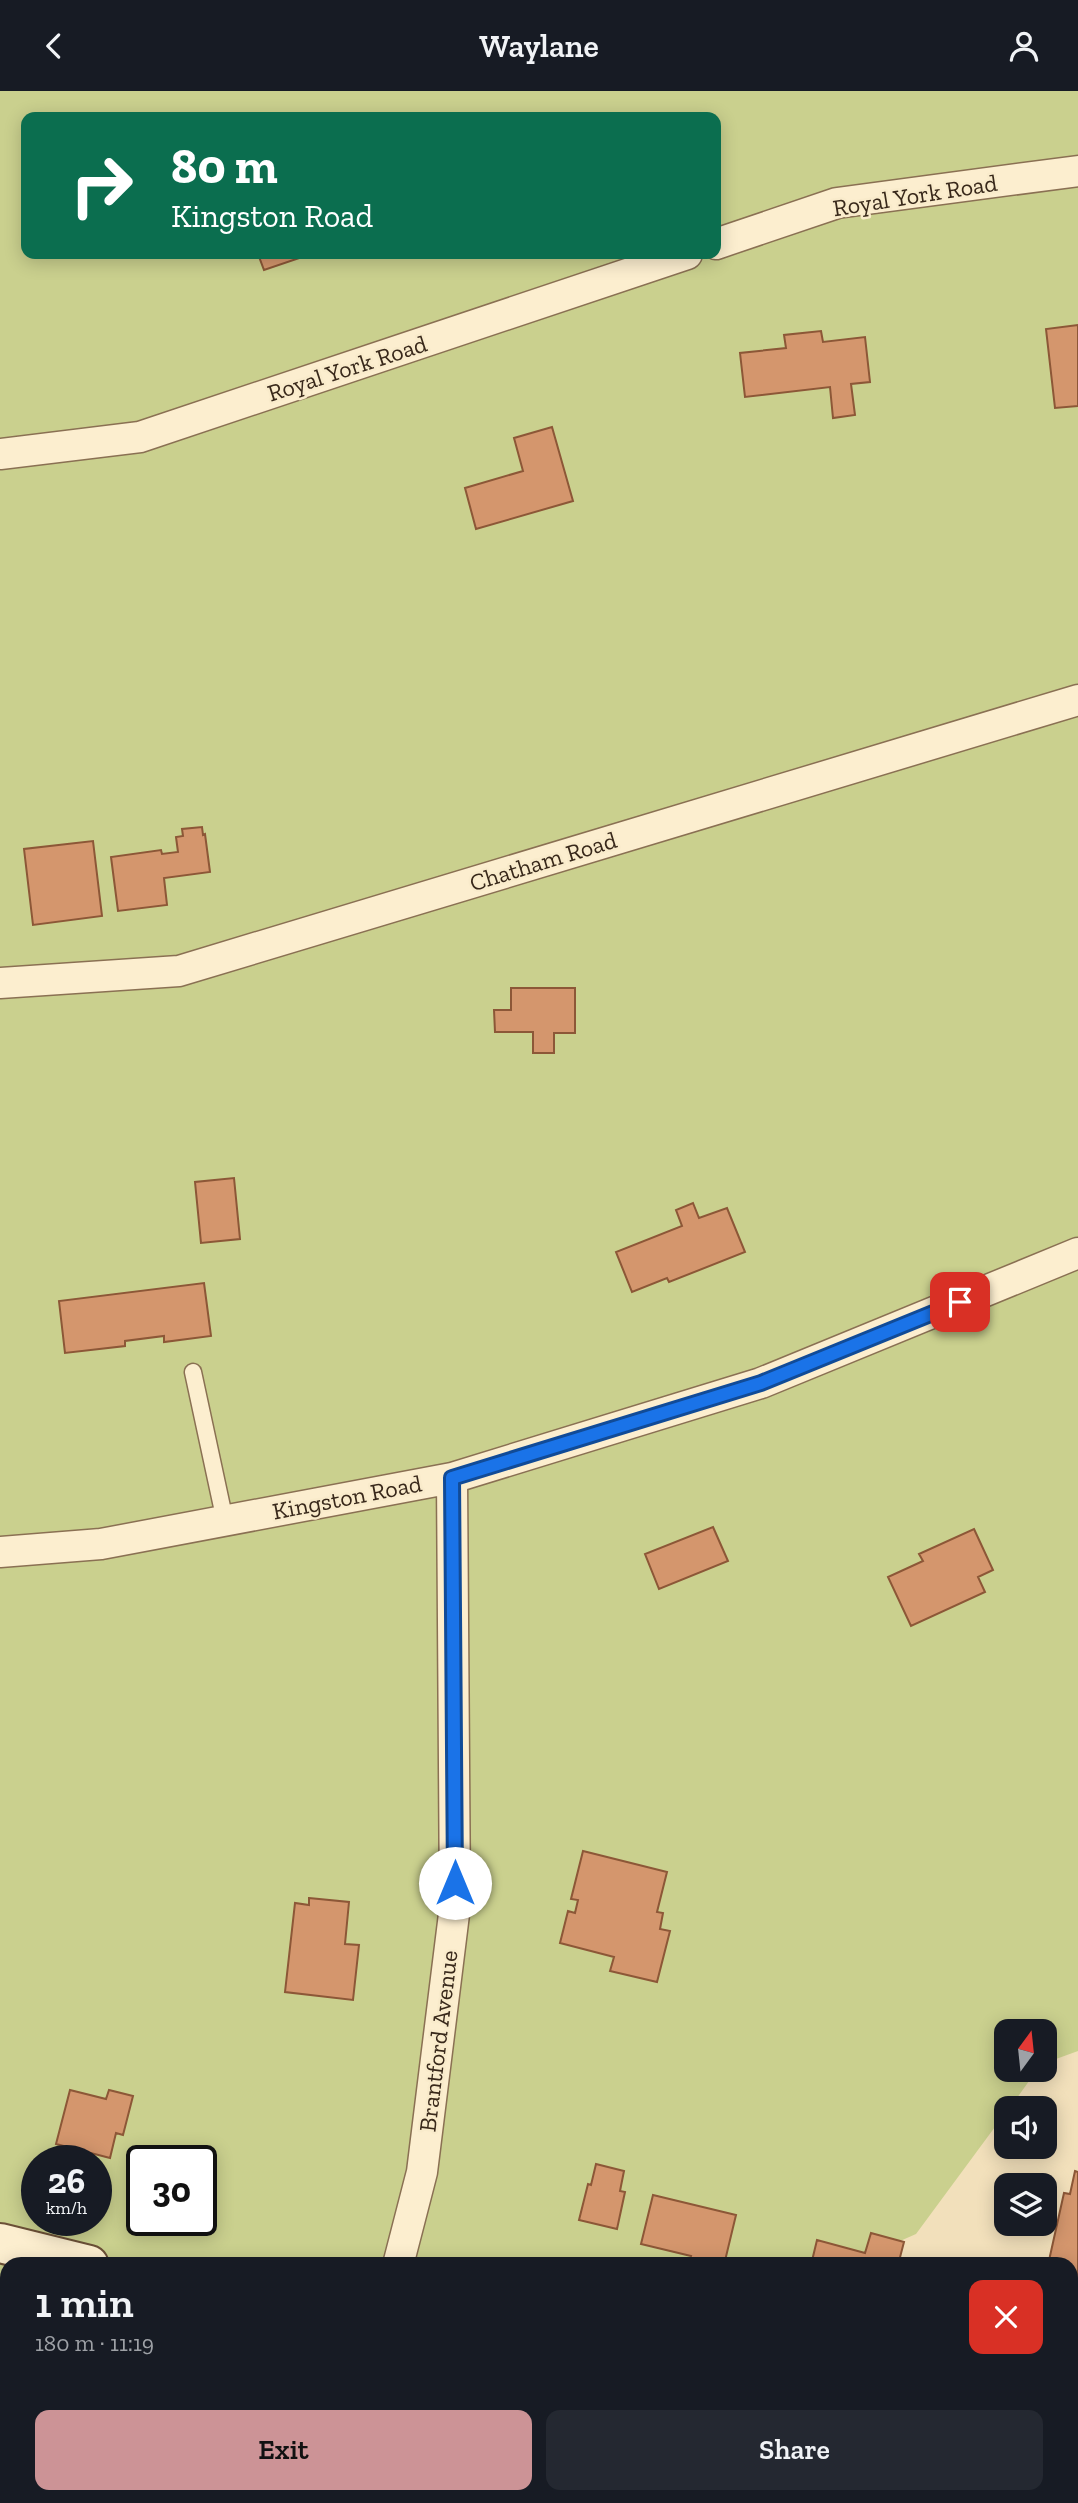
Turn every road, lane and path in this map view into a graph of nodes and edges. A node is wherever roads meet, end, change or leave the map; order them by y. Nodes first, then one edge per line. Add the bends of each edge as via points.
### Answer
1 (1078, 171) edge
2 (721, 242) edge
3 (672, 259) edge
4 (0, 454) edge
5 (1078, 700) edge
6 (0, 983) edge
7 (1078, 1253) edge
8 (193, 1372) dead end
9 (452, 1478) junction
10 (225, 1521) junction
11 (0, 1552) edge
12 (0, 2243) edge
13 (57, 2257) edge
14 (400, 2257) edge

1 - 2 street, Royal York Road via 837,203
3 - 4 street, Royal York Road via 140,437
5 - 6 street, Chatham Road via 179,971
7 - 9 street, Kingston Road via 761,1383
8 - 10 lane
9 - 10 street, Kingston Road
9 - 14 street, Brantford Avenue via 455,1906 422,2172
10 - 11 street, Kingston Road via 101,1544
12 - 13 main road

